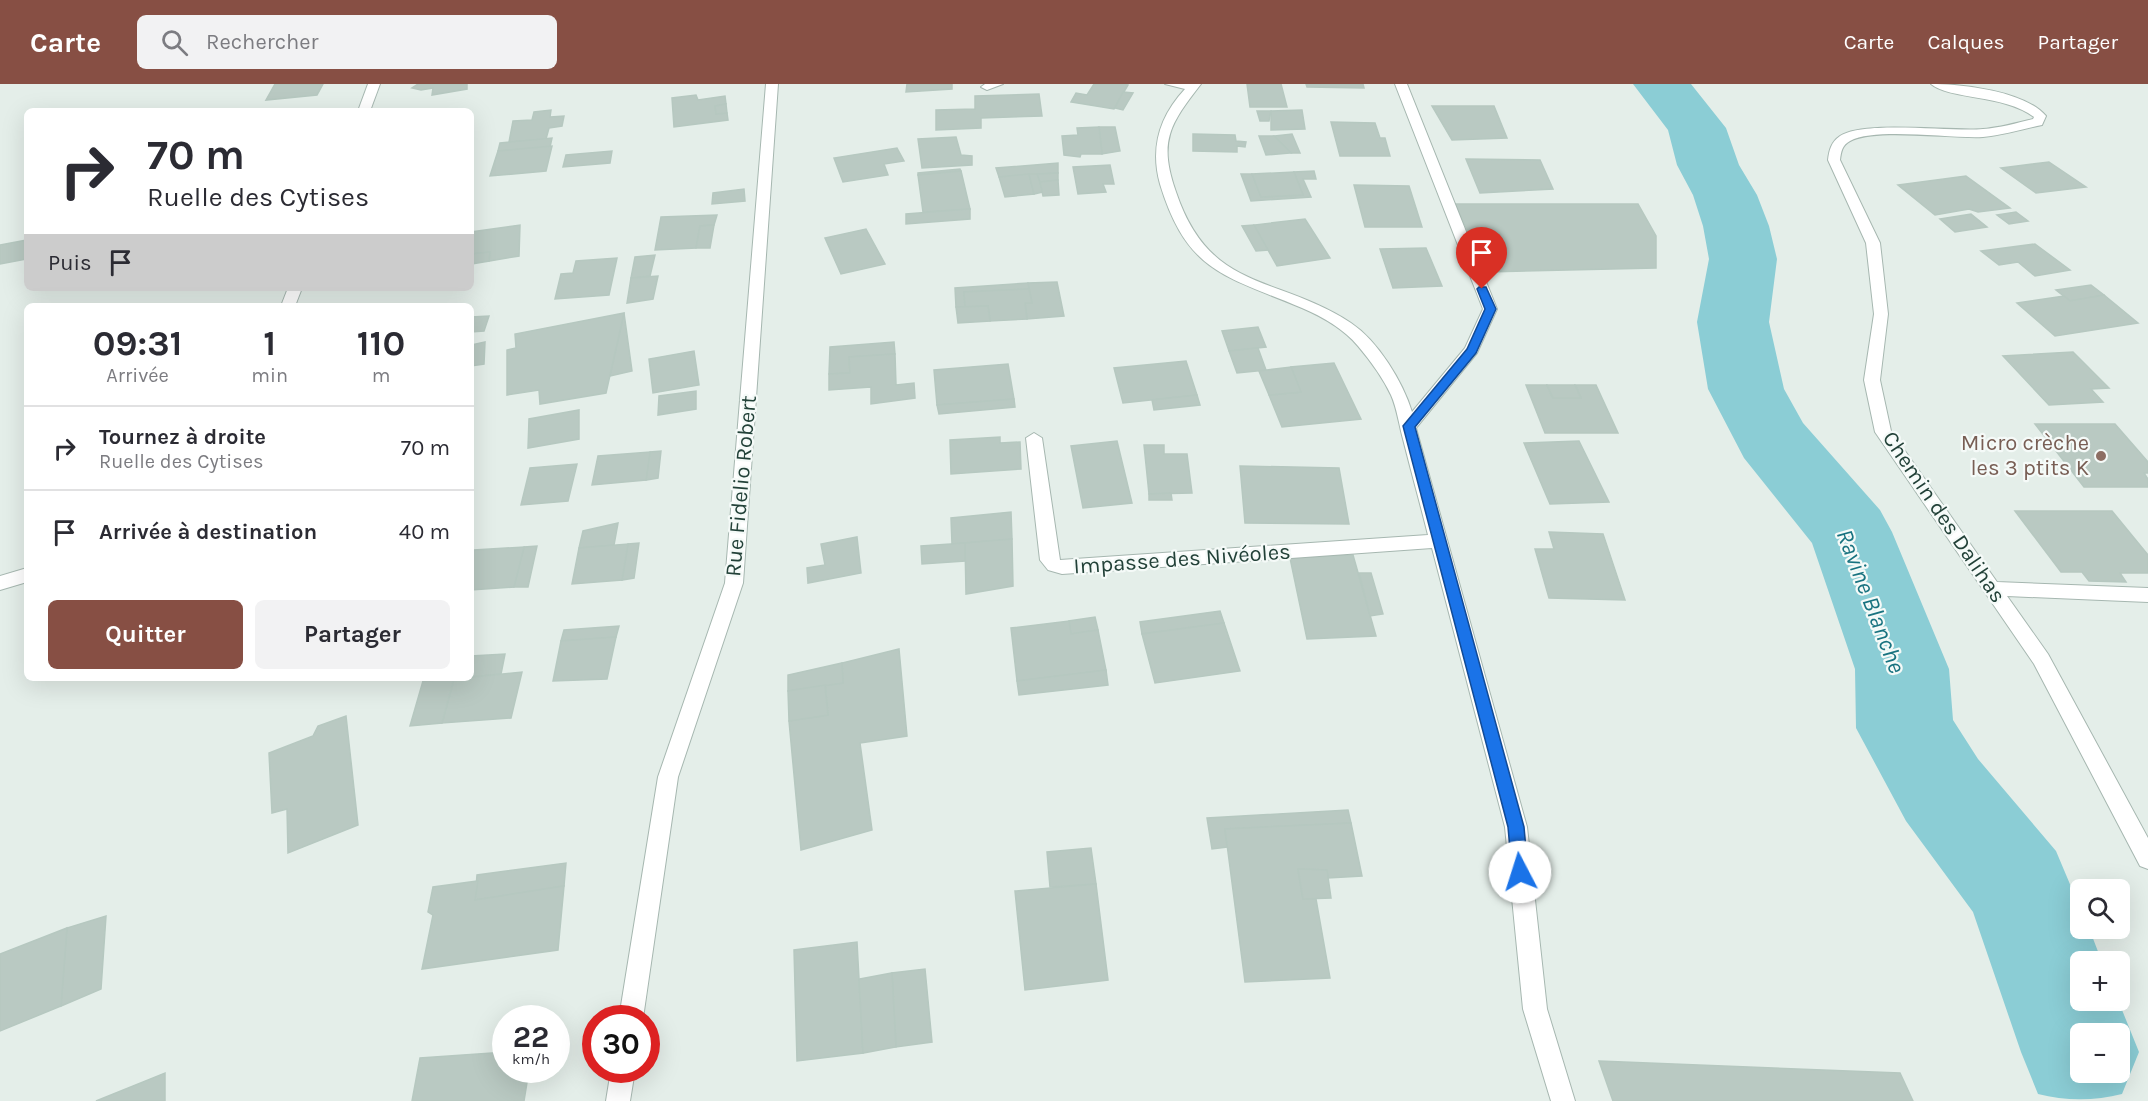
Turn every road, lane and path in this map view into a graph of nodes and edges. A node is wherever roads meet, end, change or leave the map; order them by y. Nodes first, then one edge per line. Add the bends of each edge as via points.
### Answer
1 (374, 84) edge
2 (772, 84) edge
3 (1171, 84) edge
4 (1401, 84) edge
5 (1937, 84) edge
6 (1194, 85) edge
7 (365, 108) edge
8 (1409, 426) junction
9 (1034, 438) dead end
10 (1440, 541) junction
11 (24, 576) edge
12 (0, 583) edge
13 (1992, 589) junction
14 (2148, 595) edge
15 (2148, 860) edge
16 (633, 1005) edge
17 (621, 1083) edge
18 (618, 1101) edge
19 (1563, 1101) edge

1 - 7 street
2 - 16 street, Rue Fidelio Robert via 734,583 668,777
3 - 6 street
4 - 8 street via 1490,309 1472,350
5 - 13 street, Chemin des Dalihas via 2019,103 2033,109 2040,116 2038,122 1983,133 1859,134 1835,148 1834,160 1873,243 1881,314 1872,380 1883,432
6 - 8 street via 1166,122 1161,141 1161,162 1169,196 1184,232 1201,255 1216,266 1316,310 1347,328 1373,351 1399,395
8 - 10 street
9 - 10 street, Impasse des Nivéoles via 1049,560 1054,565
10 - 19 street via 1516,827 1535,1009
11 - 12 street
13 - 14 street
13 - 15 street, Chemin des Dalihas via 2041,659
17 - 18 street

